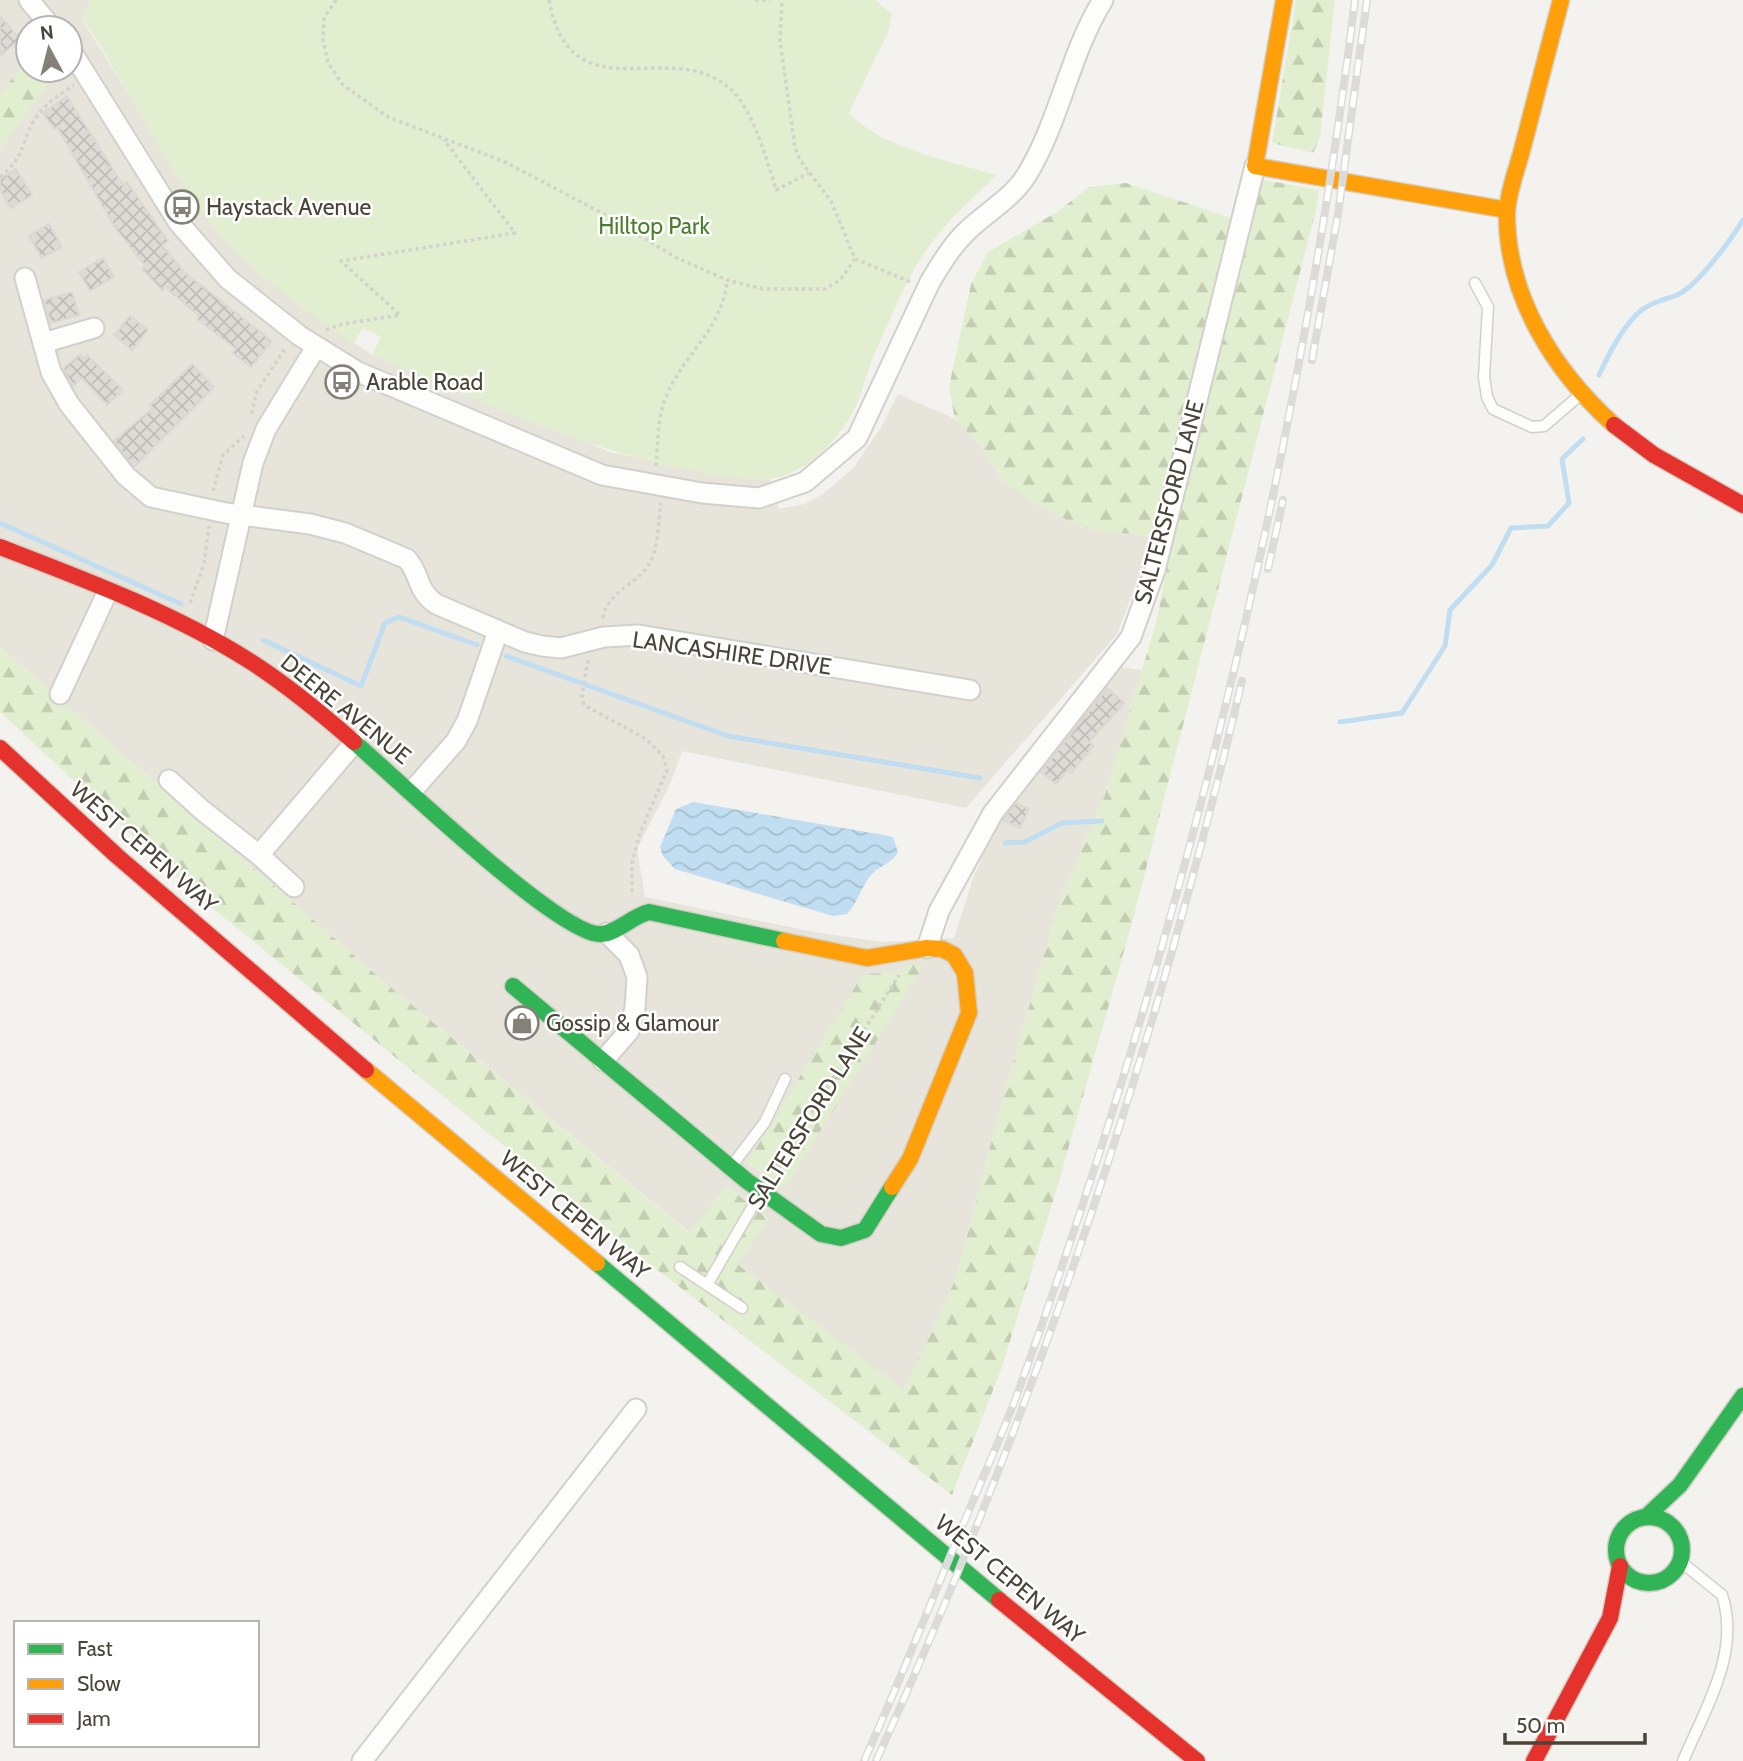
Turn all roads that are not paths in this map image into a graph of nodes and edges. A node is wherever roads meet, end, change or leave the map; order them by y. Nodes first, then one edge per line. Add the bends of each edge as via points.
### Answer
1 (29, 0) edge
2 (1102, 0) edge
3 (1284, 0) edge
4 (1561, 0) edge
5 (40, 14) edge
6 (84, 71) edge
7 (1255, 166) junction
8 (1507, 210) junction
9 (25, 278) dead end
10 (1475, 283) dead end
11 (94, 328) dead end
12 (320, 339) junction
13 (43, 343) junction
14 (1580, 395) junction
15 (1743, 505) edge
16 (242, 514) junction
17 (0, 547) edge
18 (107, 593) junction
19 (498, 631) junction
20 (213, 640) junction
21 (970, 690) dead end
22 (60, 694) dead end
23 (355, 742) junction
24 (0, 748) edge
25 (169, 779) dead end
26 (412, 792) junction
27 (259, 855) junction
28 (294, 887) dead end
29 (607, 933) junction
30 (919, 949) junction
31 (513, 986) dead end
32 (603, 1061) junction
33 (785, 1079) dead end
34 (730, 1167) junction
35 (761, 1192) junction
36 (680, 1267) dead end
37 (707, 1284) junction
38 (742, 1308) dead end
39 (1743, 1396) edge
40 (636, 1409) dead end
41 (1680, 1485) junction
42 (1646, 1517) junction
43 (1672, 1526) junction
44 (1680, 1561) junction
45 (1620, 1566) junction
46 (1652, 1583) junction
47 (1610, 1618) junction
48 (1128, 1708) junction
49 (1154, 1749) dead end
50 (362, 1761) edge
51 (1197, 1761) edge
52 (1534, 1761) edge
53 (1683, 1761) edge

1 - 5 street
2 - 12 street via 1084,30 1043,148 1024,180 965,233 928,285 857,438 805,482 759,498 659,487 602,475 403,393
3 - 7 main road, SALTERSFORD LANE
4 - 8 main road
6 - 12 street via 194,242 228,279
7 - 8 main road
7 - 30 street, SALTERSFORD LANE via 1155,570 1131,637 993,813
8 - 14 main road via 1507,241 1524,308
9 - 13 street, LANCASHIRE DRIVE
10 - 14 lane via 1488,307 1484,377 1493,409 1532,427 1544,426
11 - 13 street
12 - 16 street via 266,429
13 - 16 street, LANCASHIRE DRIVE via 51,372 69,404 126,476 151,497
14 - 15 main road via 1654,455
16 - 19 street, LANCASHIRE DRIVE via 345,533 400,555 413,566 423,595
16 - 20 street
17 - 18 main road, DEERE AVENUE
18 - 20 main road, DEERE AVENUE
18 - 22 street
19 - 21 street, LANCASHIRE DRIVE via 525,642 561,648 604,637 639,635
19 - 26 street via 467,721
20 - 23 main road, DEERE AVENUE via 279,682
23 - 26 main road, DEERE AVENUE
23 - 27 street
24 - 48 main road, WEST CEPEN WAY via 117,856 384,1085
25 - 27 street
26 - 29 main road, DEERE AVENUE via 547,908 576,926
27 - 28 street
29 - 30 main road via 632,915 649,912 867,958
29 - 32 street via 629,955 637,977 629,1031
30 - 35 main road via 942,949 954,955 965,972 969,1013 910,1159 884,1203 865,1230 849,1237 831,1237
31 - 32 main road
32 - 34 main road
33 - 34 lane via 765,1122
34 - 35 main road
35 - 37 lane, SALTERSFORD LANE
36 - 37 lane
37 - 38 lane
39 - 41 main road
40 - 50 street
41 - 42 main road
41 - 43 main road
42 - 43 main road
42 - 45 main road via 1628,1524 1618,1539
43 - 44 main road via 1681,1542
44 - 46 main road via 1669,1576
44 - 53 lane via 1722,1595 1730,1634 1721,1671
45 - 46 main road via 1633,1579
45 - 47 main road
46 - 47 main road
47 - 52 main road
48 - 49 main road, WEST CEPEN WAY
48 - 51 main road, WEST CEPEN WAY

